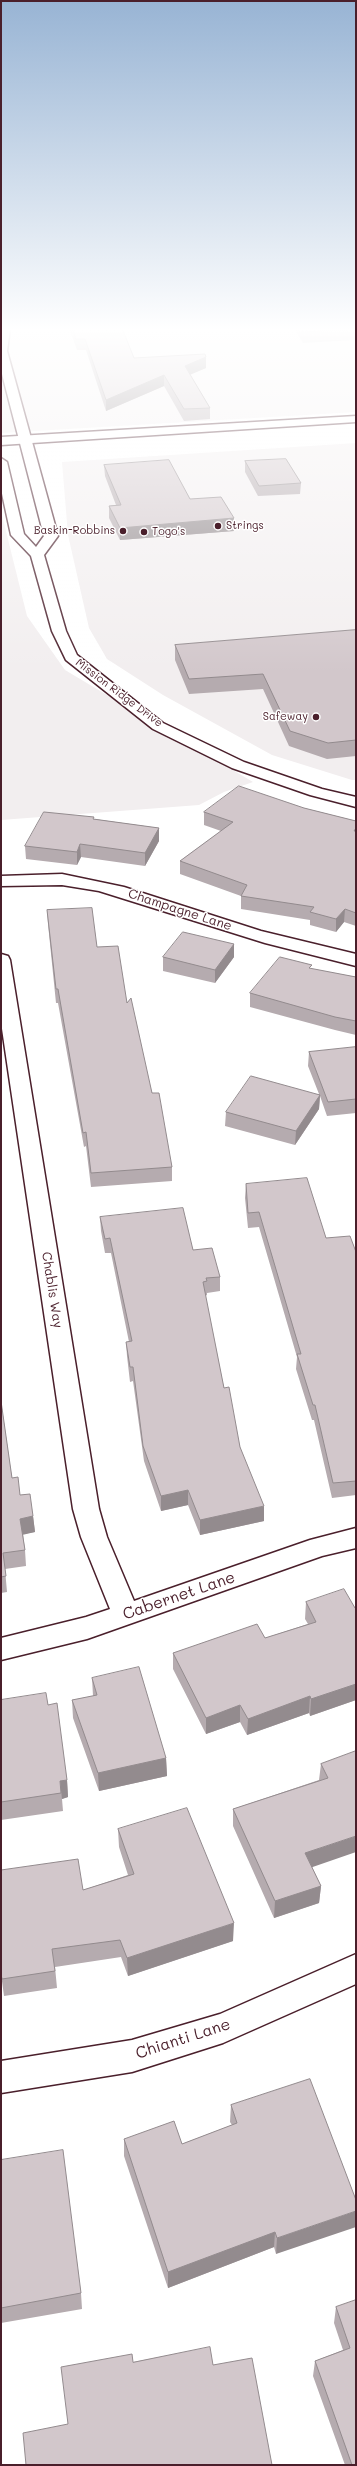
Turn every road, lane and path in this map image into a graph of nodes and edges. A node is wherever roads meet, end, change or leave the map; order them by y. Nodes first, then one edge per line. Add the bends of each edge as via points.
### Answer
1 (26, 443) edge
2 (43, 451) dead end
3 (28, 452) junction
4 (6, 456) edge
5 (37, 555) junction
6 (356, 802) edge
7 (1, 881) edge
8 (1, 960) edge
9 (356, 960) edge
10 (356, 1538) edge
11 (126, 1614) junction
12 (1, 1649) edge
13 (356, 1969) edge
14 (1, 2077) edge

1 - 3 street
2 - 3 street
3 - 4 street
3 - 5 street via 51,536
4 - 5 street, Mission Ridge Drive via 18,536
5 - 6 street, Mission Ridge Drive via 59,631 71,657 101,682 158,726 238,765 316,792
7 - 9 street, Champagne Lane via 50,878 82,882 135,894 223,925
8 - 11 street, Chablis Way via 86,1509 94,1537
10 - 11 street, Cabernet Lane via 319,1547
11 - 12 street, Cabernet Lane via 87,1628
13 - 14 street, Chianti Lane via 216,2030 132,2056

